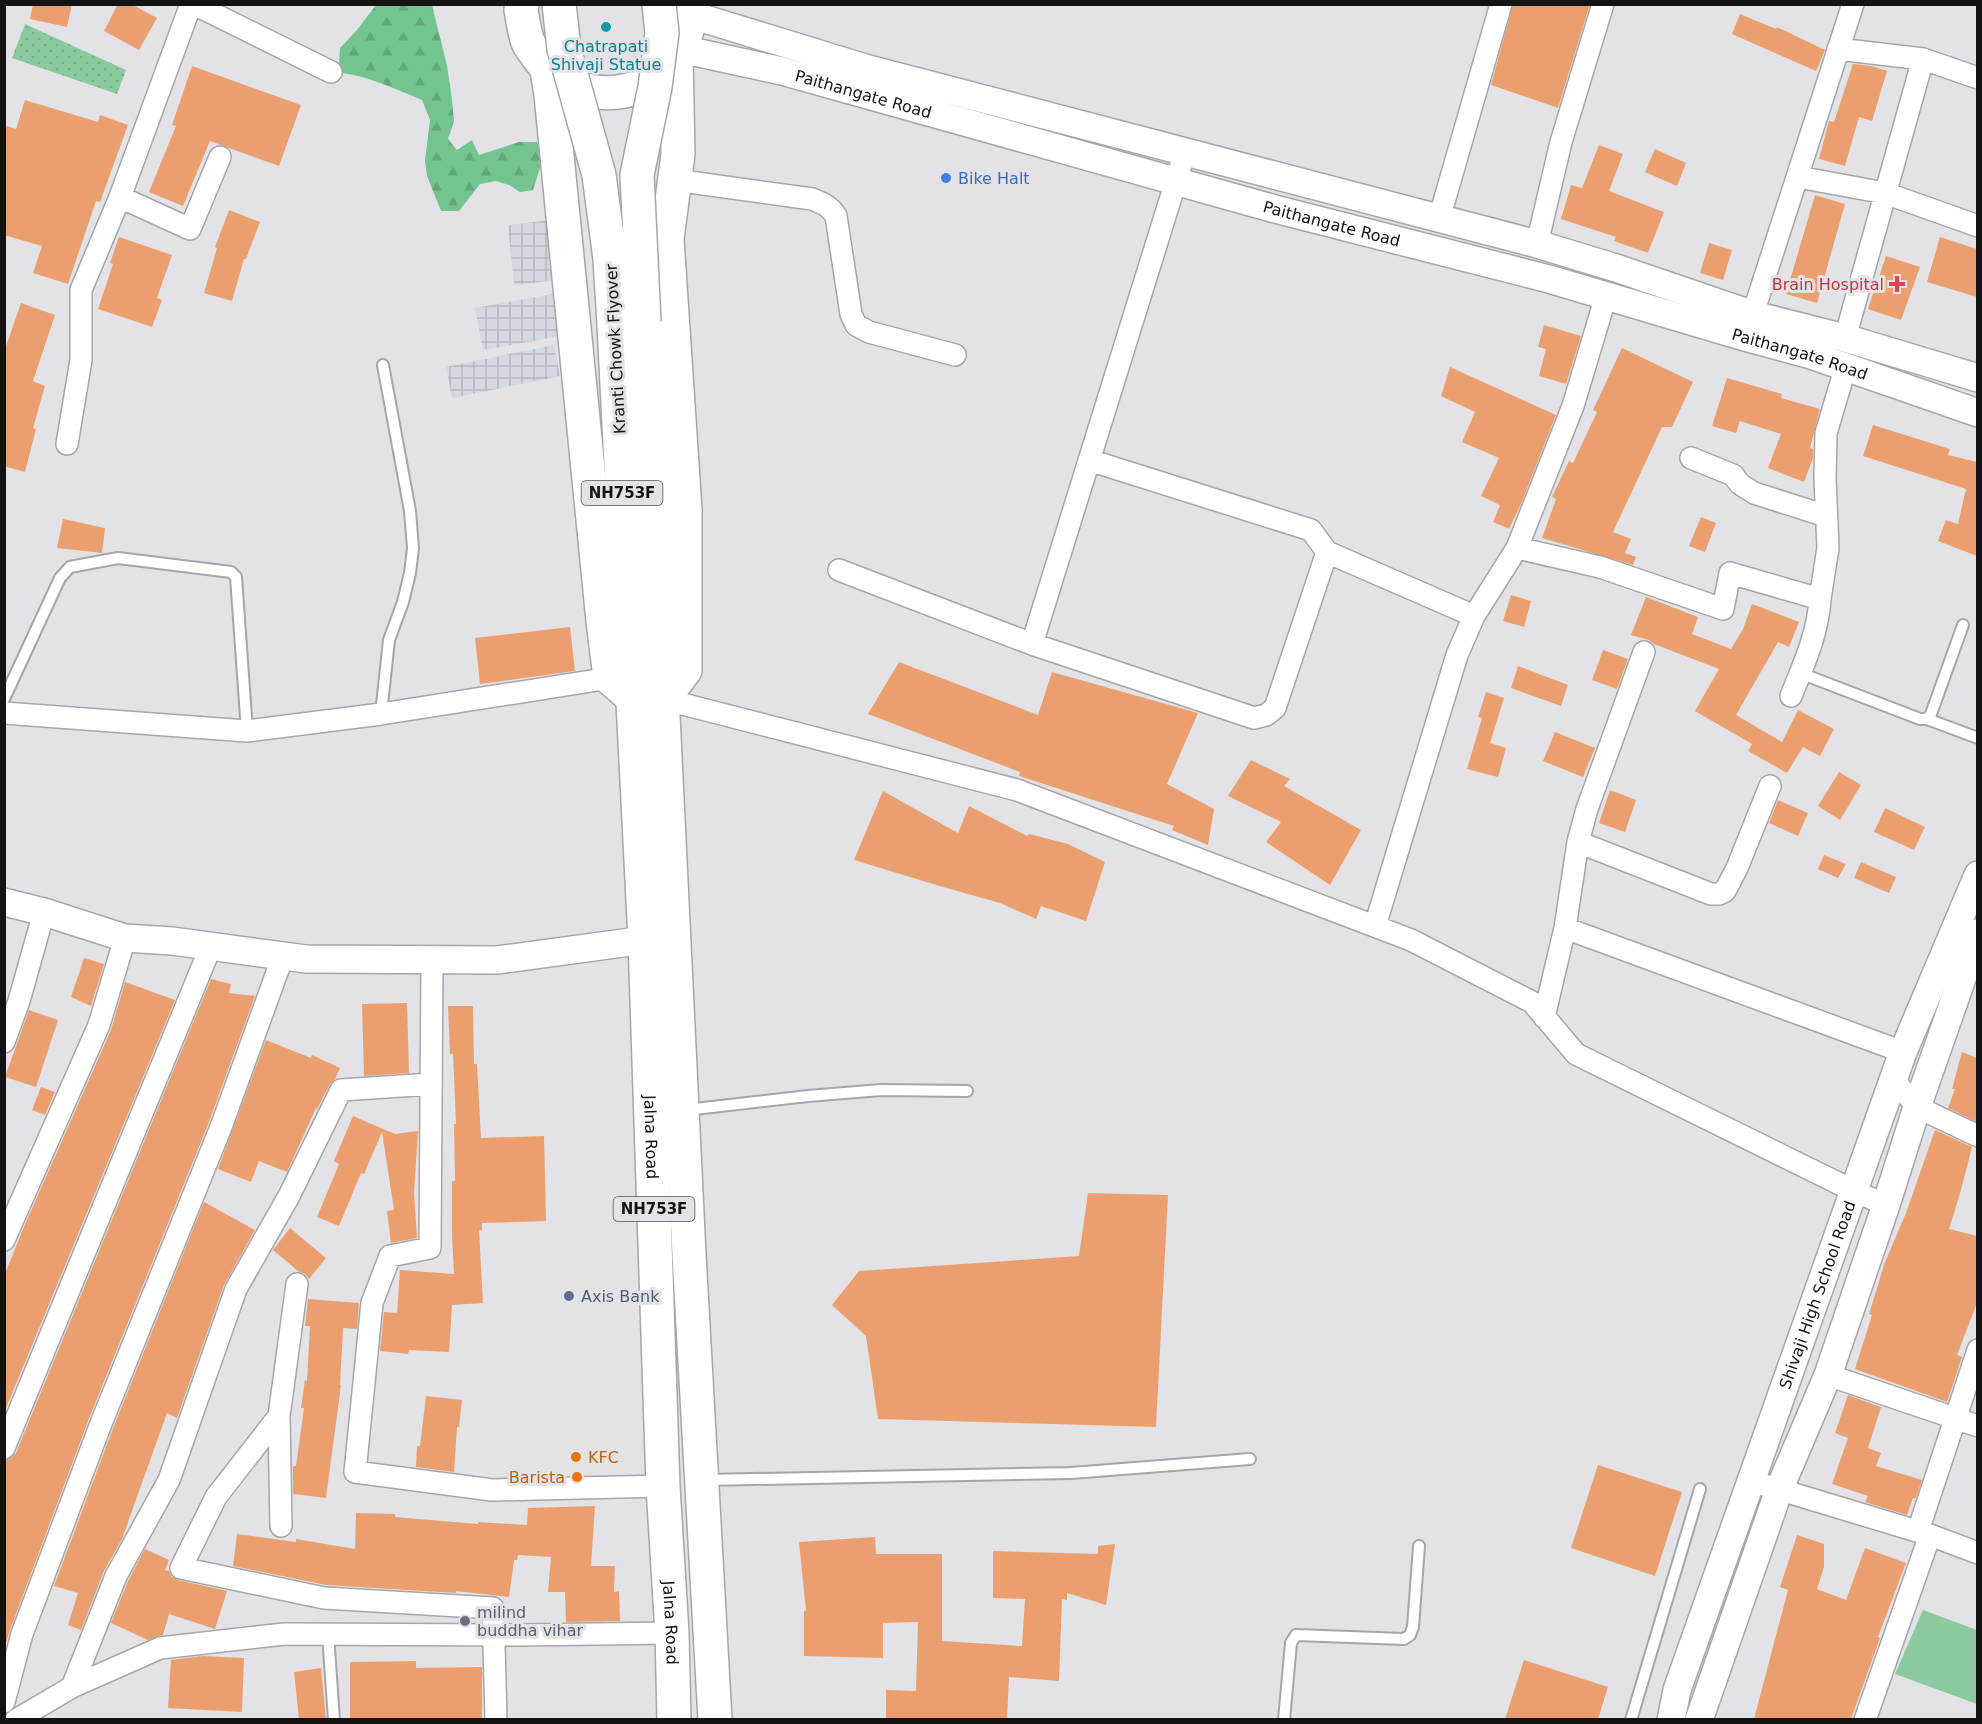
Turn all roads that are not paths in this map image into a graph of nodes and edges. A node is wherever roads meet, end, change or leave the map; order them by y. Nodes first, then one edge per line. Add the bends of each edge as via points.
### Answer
1 (192, 4) edge
2 (522, 4) edge
3 (559, 4) edge
4 (659, 4) edge
5 (1501, 4) edge
6 (1603, 4) edge
7 (1853, 4) edge
8 (691, 10) edge
9 (1838, 49) junction
10 (679, 53) junction
11 (1923, 59) junction
12 (547, 70) junction
13 (331, 72) dead end
14 (1977, 78) edge
15 (1185, 152) junction
16 (220, 157) dead end
17 (1798, 177) junction
18 (675, 180) junction
19 (1176, 181) junction
20 (1885, 193) junction
21 (120, 196) junction
22 (1438, 219) junction
23 (1977, 226) edge
24 (1537, 244) junction
25 (1606, 296) junction
26 (629, 324) junction
27 (1750, 326) junction
28 (1845, 338) junction
29 (955, 355) dead end
30 (383, 365) dead end
31 (1846, 366) junction
32 (1977, 378) edge
33 (1977, 413) edge
34 (67, 444) dead end
35 (1691, 458) dead end
36 (1089, 460) junction
37 (1826, 516) junction
38 (1517, 548) junction
39 (1326, 552) junction
40 (838, 570) dead end
41 (1820, 599) junction
42 (1474, 616) junction
43 (1963, 625) dead end
44 (1032, 644) junction
45 (1644, 652) dead end
46 (1800, 673) junction
47 (635, 692) junction
48 (1791, 696) dead end
49 (4, 699) edge
50 (4, 713) edge
51 (381, 714) junction
52 (1927, 719) junction
53 (247, 730) junction
54 (1977, 738) edge
55 (1770, 786) dead end
56 (1578, 842) junction
57 (1977, 875) edge
58 (4, 902) edge
59 (44, 912) junction
60 (1374, 926) junction
61 (1565, 928) junction
62 (1977, 933) edge
63 (125, 938) junction
64 (645, 940) junction
65 (211, 946) junction
66 (283, 956) junction
67 (432, 959) junction
68 (1544, 1017) junction
69 (4, 1042) edge
70 (1903, 1052) junction
71 (1893, 1079) junction
72 (431, 1084) junction
73 (967, 1090) dead end
74 (1917, 1107) junction
75 (683, 1110) junction
76 (1977, 1136) edge
77 (1854, 1191) junction
78 (1886, 1205) junction
79 (4, 1240) edge
80 (297, 1284) dead end
81 (1977, 1350) edge
82 (1827, 1375) junction
83 (279, 1416) junction
84 (1955, 1419) junction
85 (1977, 1426) edge
86 (4, 1448) edge
87 (1250, 1459) dead end
88 (702, 1480) junction
89 (1751, 1482) junction
90 (663, 1486) junction
91 (1700, 1489) dead end
92 (1779, 1491) junction
93 (281, 1526) dead end
94 (1924, 1533) junction
95 (1419, 1546) dead end
96 (1977, 1553) edge
97 (672, 1633) junction
98 (328, 1634) junction
99 (495, 1635) junction
100 (72, 1687) junction
101 (4, 1702) edge
102 (16, 1719) edge
103 (334, 1719) edge
104 (496, 1719) edge
105 (674, 1719) edge
106 (715, 1719) edge
107 (1284, 1719) edge
108 (1631, 1719) edge
109 (1671, 1719) edge
110 (1699, 1719) edge
111 (1865, 1719) edge

1 - 13 street
1 - 21 street
2 - 12 main road via 528,42
3 - 26 main road, Kranti Chowk Flyover / NH753F, bridge via 564,50 599,175 610,259
4 - 26 main road, Kranti Chowk Flyover / NH753F, bridge via 662,33 637,175
5 - 22 street
6 - 24 street via 1561,142
7 - 9 street
8 - 10 main road
8 - 15 street, Paithangate Road via 865,68
9 - 11 street
9 - 17 street
10 - 12 main road via 661,74 634,89 603,94 573,87
10 - 18 main road
10 - 19 street, Paithangate Road via 782,71
11 - 14 street
11 - 20 street
12 - 47 main road via 600,597
15 - 19 street
15 - 22 street, Paithangate Road
16 - 21 street via 190,229
17 - 20 street
17 - 27 street
18 - 29 street via 812,199 824,204 836,216 856,325
18 - 47 main road via 667,239 685,510 685,670
19 - 25 street, Paithangate Road
19 - 36 street
20 - 23 street
20 - 28 street
21 - 34 street via 81,290 81,360
22 - 24 street, Paithangate Road
24 - 27 street, Paithangate Road via 1616,268
25 - 27 street, Paithangate Road
25 - 38 street via 1573,406
26 - 47 main road, Kranti Chowk Flyover / NH753F
27 - 28 street, Paithangate Road
27 - 31 street, Paithangate Road
28 - 32 street, Paithangate Road
30 - 51 lane via 410,511 413,548 410,573 389,640
31 - 33 street, Paithangate Road
31 - 37 street via 1826,433
35 - 37 street via 1734,475 1754,493
36 - 39 street via 1311,530
36 - 44 street
37 - 41 street via 1828,548
38 - 41 street via 1600,567 1723,609 1730,573
38 - 42 street
39 - 42 street
39 - 44 street via 1275,708 1266,715 1254,718
40 - 44 street
41 - 46 street via 1818,620
42 - 60 street via 1457,655
43 - 52 lane
45 - 56 street
46 - 48 street
46 - 52 lane
47 - 51 street
47 - 60 street via 1017,790
47 - 64 main road, Jalna Road / NH753F
47 - 75 main road, Jalna Road / NH753F
49 - 53 lane via 60,578 70,567 118,558 231,572 236,577
50 - 53 street
51 - 53 street
52 - 54 lane
55 - 56 street via 1737,868 1725,891 1719,894
56 - 61 street
57 - 70 street, Shivaji High School Road
58 - 59 street
59 - 63 street
59 - 69 street
60 - 68 street via 1411,939 1532,1002
61 - 68 street
61 - 70 street
62 - 74 street, Shivaji High School Road
63 - 65 street
63 - 79 street via 99,1025
64 - 67 street via 497,960
64 - 90 main road, Jalna Road / NH753F
65 - 66 street
65 - 86 street
66 - 67 street
66 - 101 street via 221,1127 100,1426 22,1634
67 - 72 street
68 - 77 street via 1576,1054
70 - 71 street, Shivaji High School Road
71 - 74 street
71 - 77 street, Shivaji High School Road
72 - 90 street via 430,1248 390,1256 372,1303 355,1472 492,1490
72 - 100 street via 341,1090 289,1196 236,1289 169,1480 116,1576
73 - 75 lane via 881,1090
74 - 76 street
74 - 78 street, Shivaji High School Road
75 - 88 main road, Jalna Road / NH753F
77 - 78 street
77 - 89 street, Shivaji High School Road
78 - 82 street, Shivaji High School Road
80 - 83 street
81 - 84 street
82 - 84 street
82 - 92 street, Shivaji High School Road
83 - 93 street
83 - 99 street via 216,1497 181,1569 324,1598 494,1608
84 - 85 street
84 - 94 street
87 - 88 lane via 1071,1473
88 - 106 main road, Jalna Road / NH753F
89 - 92 street
89 - 109 street, Shivaji High School Road via 1677,1690
90 - 97 main road, Jalna Road / NH753F
91 - 108 lane
92 - 94 street
92 - 110 street, Shivaji High School Road
94 - 96 street
94 - 111 street
95 - 107 lane via 1410,1635 1404,1639 1296,1635 1291,1643
97 - 99 street
97 - 105 main road, Jalna Road / NH753F
98 - 99 street
98 - 100 street via 284,1634 160,1648
98 - 103 lane
99 - 104 street
100 - 102 street

